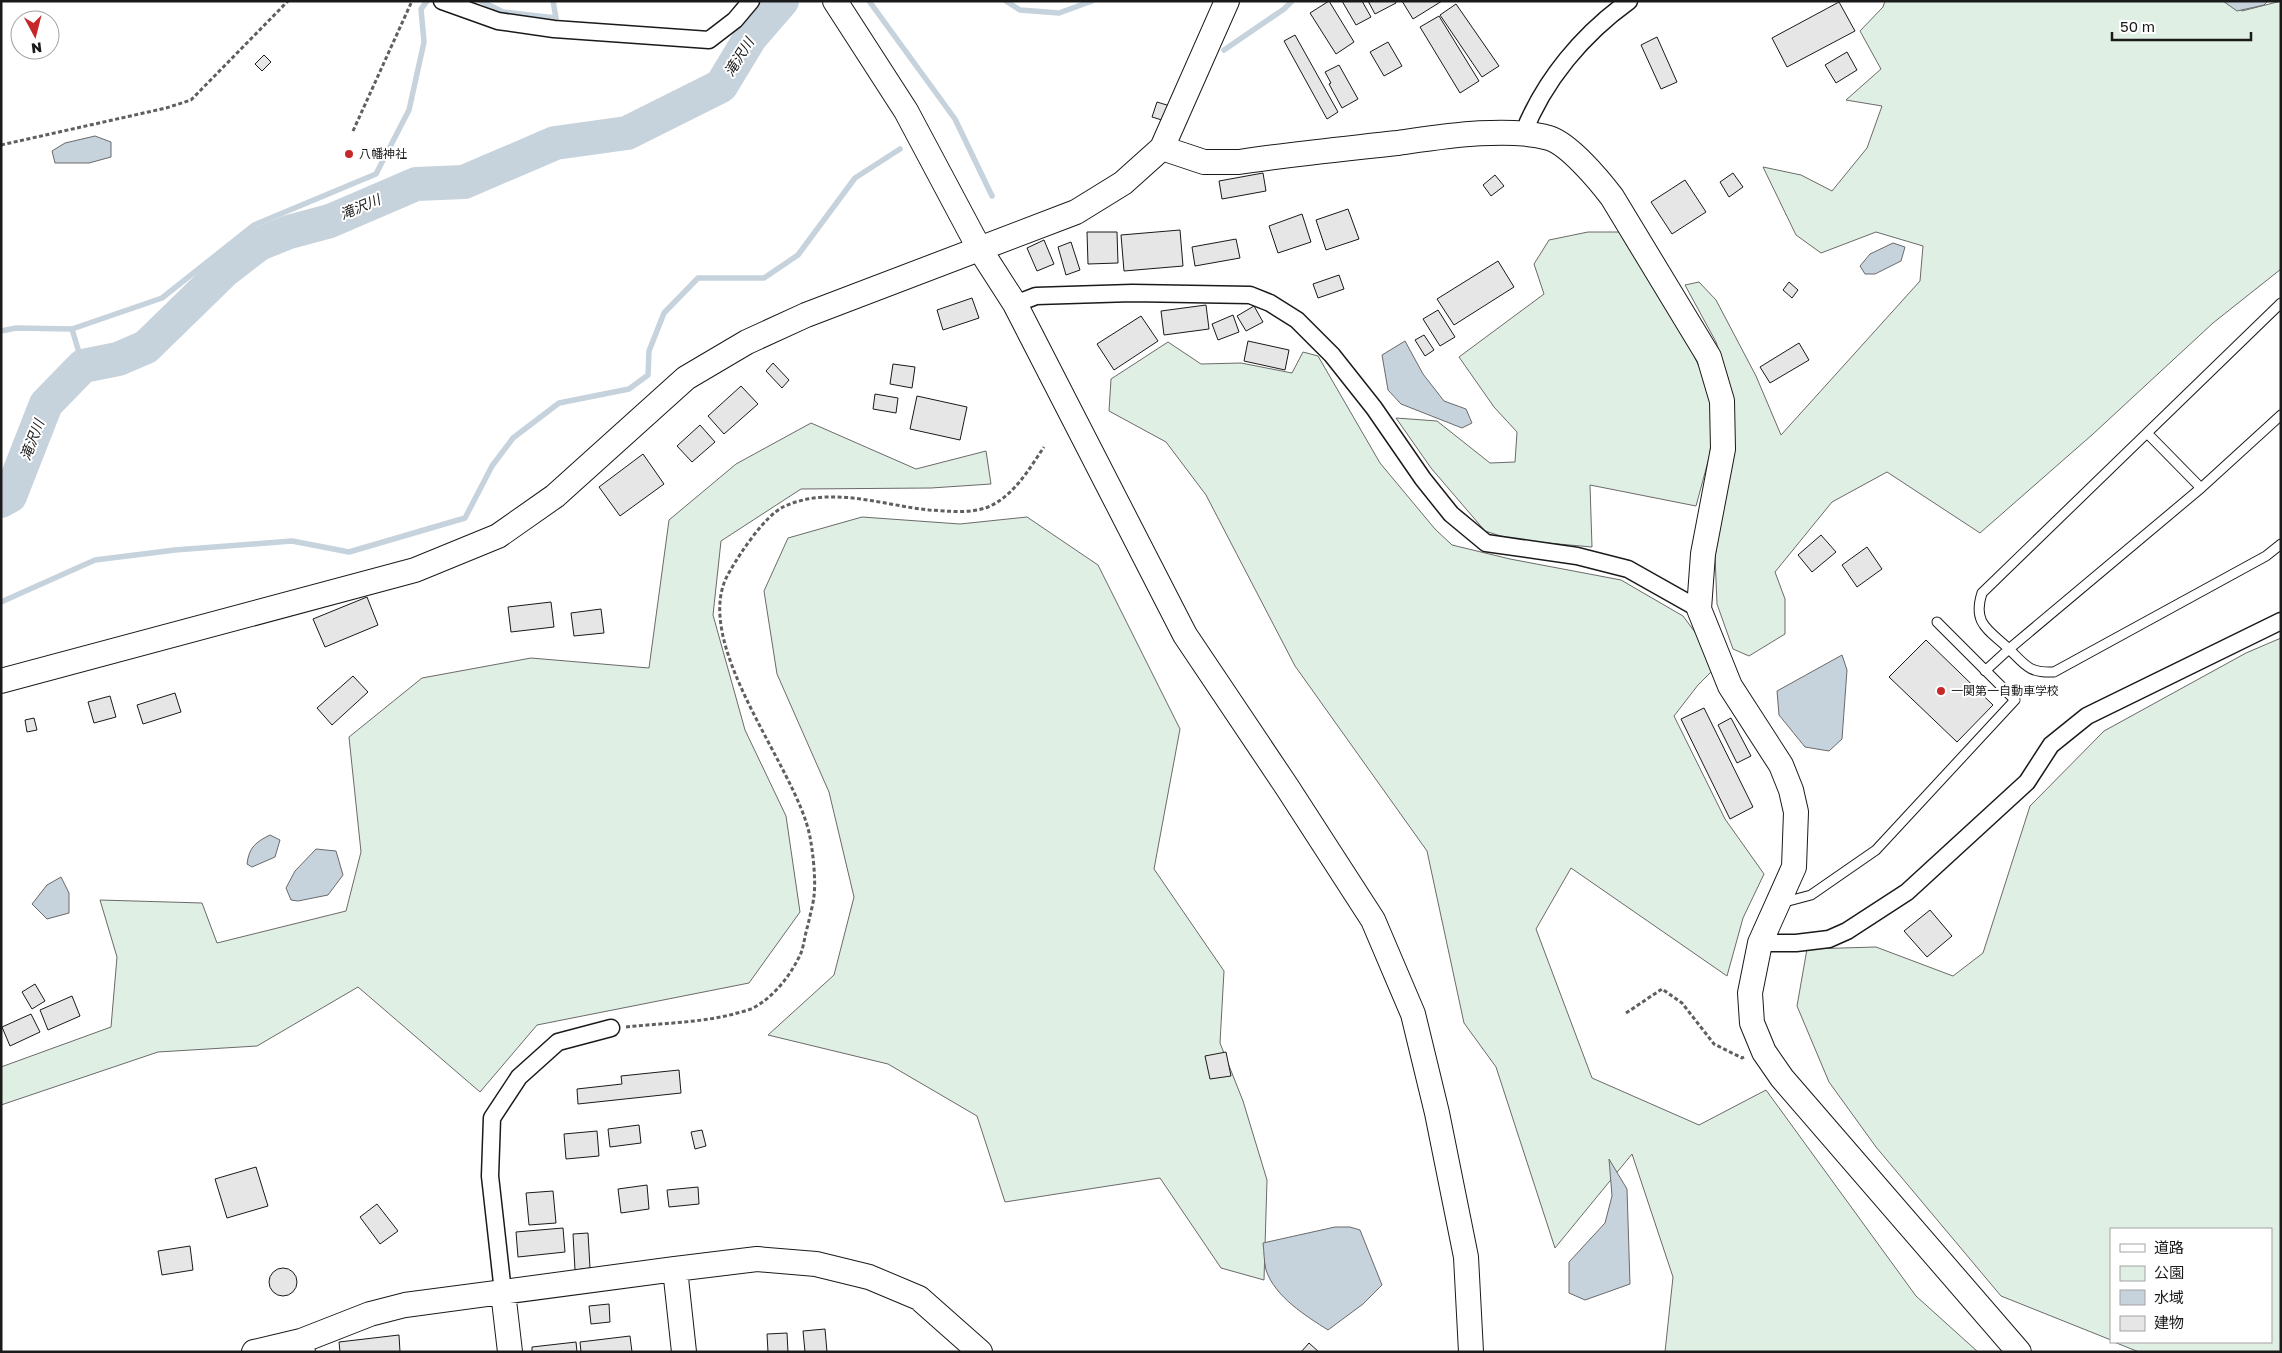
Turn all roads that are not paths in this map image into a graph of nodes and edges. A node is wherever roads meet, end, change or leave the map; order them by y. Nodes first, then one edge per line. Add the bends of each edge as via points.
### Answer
1 (442, 1) edge
2 (751, 1) edge
3 (835, 1) edge
4 (1226, 1) edge
5 (1629, 1) edge
6 (1523, 134) junction
7 (1162, 148) junction
8 (979, 248) junction
9 (2281, 303) edge
10 (1015, 304) junction
11 (2281, 414) edge
12 (2147, 433) junction
13 (2201, 488) junction
14 (2281, 544) edge
15 (1699, 609) junction
16 (2281, 621) edge
17 (1938, 622) dead end
18 (2009, 649) junction
19 (1986, 671) junction
20 (1, 681) edge
21 (1778, 903) junction
22 (1760, 943) junction
23 (611, 1028) road end
24 (675, 1269) junction
25 (503, 1292) junction
26 (302, 1346) edge
27 (254, 1352) edge
28 (510, 1352) edge
29 (684, 1352) edge
30 (980, 1352) edge
31 (1471, 1352) edge
32 (2019, 1352) edge

1 - 2 street via 498,21 554,29 709,40 735,20
3 - 8 street via 906,111
4 - 7 street
5 - 6 street via 1575,47 1532,111
6 - 7 street via 1453,135 1239,162 1204,162
6 - 15 street via 1550,139 1596,176 1709,357 1722,401 1723,449 1703,554
7 - 8 street via 1123,183 1076,212
8 - 10 street
8 - 20 street via 806,315 746,342 686,378 555,496 498,536 416,570
9 - 12 lane
10 - 15 street via 1036,296 1132,292 1250,295 1270,303 1297,320 1332,355 1451,514 1486,543 1577,556 1628,569
10 - 31 street via 1185,635 1373,920 1413,1014 1437,1113 1466,1257
11 - 13 lane
12 - 13 lane
12 - 18 lane via 1982,593 1978,613 1983,624
13 - 18 lane
14 - 18 lane via 2266,556 2054,672 2038,673
15 - 21 street via 1730,686 1781,765 1791,790 1796,812 1794,867
16 - 22 street via 2087,716 2051,745 2027,782 1907,892 1847,931 1829,939
17 - 19 lane
18 - 19 lane
19 - 21 lane via 2015,700 1876,850 1812,895
21 - 22 street
22 - 32 street via 1750,1008 1752,1023 1764,1052 1782,1078
23 - 25 street via 558,1042 519,1076 492,1118 490,1176
24 - 25 street
24 - 29 street
24 - 30 street via 757,1259 816,1264 869,1277 919,1298
25 - 26 street via 405,1304 370,1314
25 - 28 street
26 - 27 street

